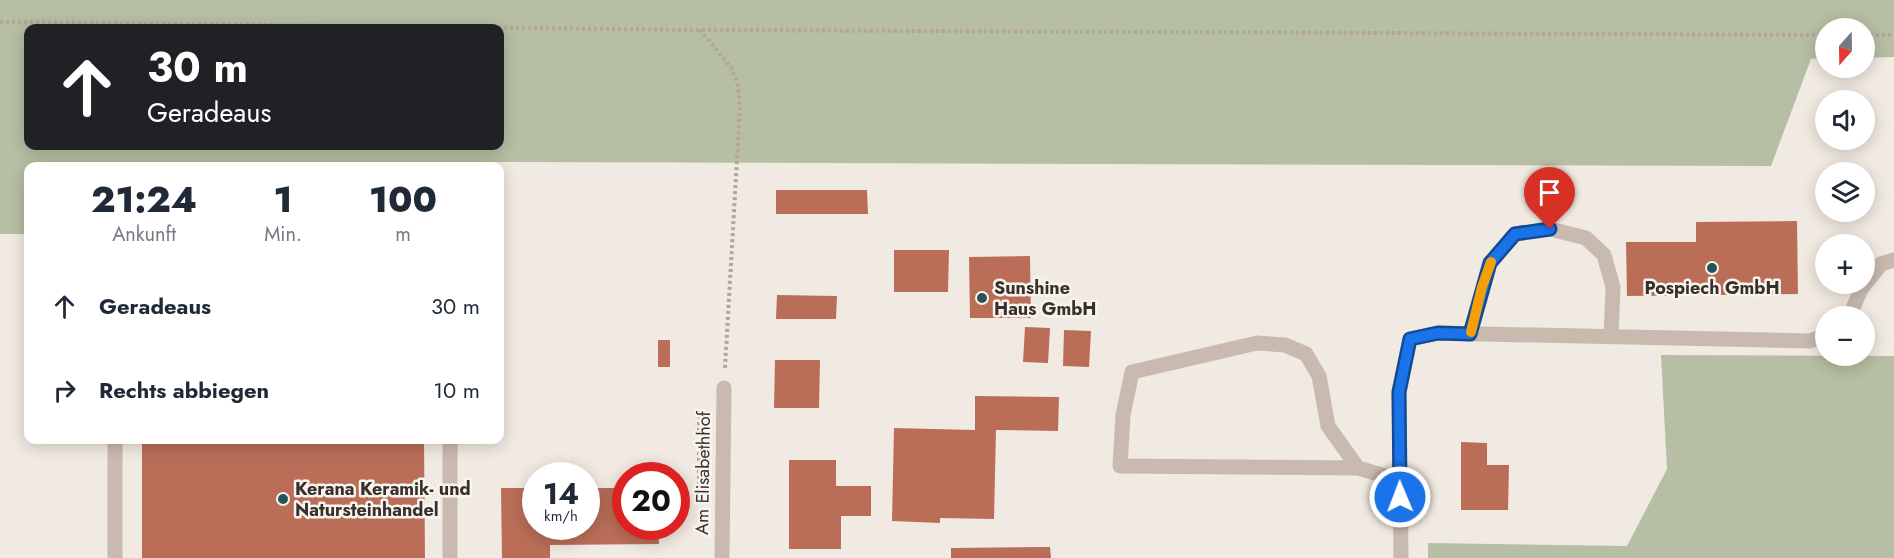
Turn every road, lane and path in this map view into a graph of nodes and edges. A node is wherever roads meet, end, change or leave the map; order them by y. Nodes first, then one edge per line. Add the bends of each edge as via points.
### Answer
1 (0, 22) edge
2 (175, 24) edge
3 (504, 28) edge
4 (700, 30) junction
5 (1815, 35) edge
6 (1875, 35) edge
7 (1894, 35) edge
8 (1894, 260) edge
9 (1854, 306) edge
10 (1470, 334) junction
11 (1611, 337) junction
12 (1815, 339) edge
13 (724, 388) junction
14 (116, 444) edge
15 (450, 444) edge
16 (1358, 468) junction
17 (1385, 476) dead end
18 (699, 500) dead end
19 (115, 558) edge
20 (450, 558) edge
21 (722, 558) edge
22 (1401, 558) edge

1 - 2 path
3 - 4 path
4 - 5 path
4 - 13 path via 731,68 739,96
6 - 7 path
8 - 9 street via 1881,264 1861,289
10 - 11 street
10 - 11 street via 1490,263 1515,234 1550,229 1586,238 1604,255 1613,287
10 - 22 street via 1438,333 1410,339 1399,392
11 - 12 street
13 - 18 path via 699,419
13 - 21 street, Am Elisabethhof
14 - 19 street
15 - 20 street
16 - 16 street via 1328,426 1319,376 1306,354 1285,345 1257,343 1132,372 1122,415 1120,466
16 - 17 street

